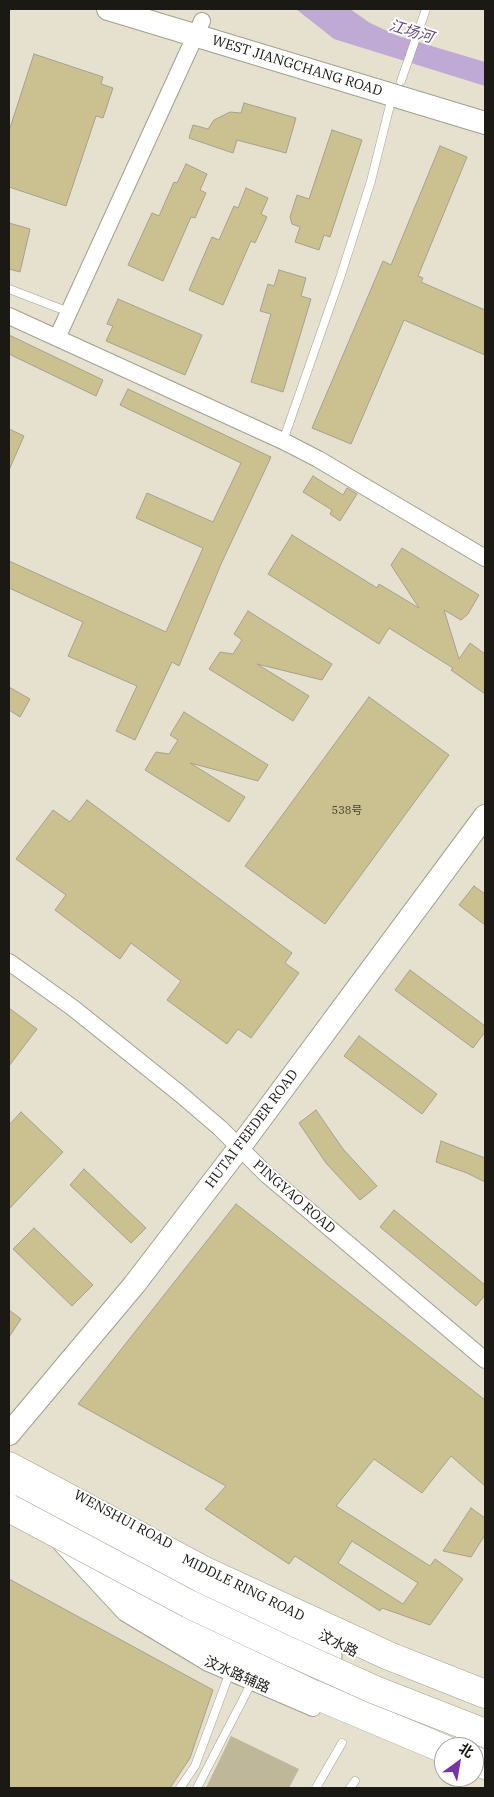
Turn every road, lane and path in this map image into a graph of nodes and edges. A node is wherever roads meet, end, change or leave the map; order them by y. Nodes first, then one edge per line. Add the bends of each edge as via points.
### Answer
1 (108, 9) edge
2 (161, 9) edge
3 (426, 9) edge
4 (199, 28) junction
5 (397, 88) junction
6 (485, 107) edge
7 (485, 123) edge
8 (9, 289) edge
9 (69, 312) junction
10 (9, 316) edge
11 (57, 338) junction
12 (283, 441) junction
13 (485, 558) edge
14 (485, 816) edge
15 (9, 962) edge
16 (239, 1148) junction
17 (485, 1360) edge
18 (9, 1434) edge
19 (9, 1459) edge
20 (9, 1466) edge
21 (9, 1476) edge
22 (9, 1490) edge
23 (9, 1508) edge
24 (9, 1516) edge
25 (61, 1544) junction
26 (97, 1563) junction
27 (155, 1594) junction
28 (214, 1597) junction
29 (230, 1672) junction
30 (252, 1682) junction
31 (485, 1686) edge
32 (485, 1694) edge
33 (485, 1705) edge
34 (485, 1720) edge
35 (485, 1733) edge
36 (485, 1740) edge
37 (342, 1743) dead end
38 (434, 1745) edge
39 (434, 1754) edge
40 (180, 1788) edge
41 (197, 1788) edge
42 (316, 1788) edge

1 - 4 street, WEST JIANGCHANG ROAD
2 - 4 street, WEST JIANGCHANG ROAD
3 - 5 lane
4 - 5 street, WEST JIANGCHANG ROAD
4 - 9 street
5 - 6 street, WEST JIANGCHANG ROAD
5 - 7 street, WEST JIANGCHANG ROAD
5 - 12 lane via 340,278
8 - 9 lane
9 - 11 street
10 - 11 street
11 - 12 street
12 - 13 street
14 - 16 street, HUTAI FEEDER ROAD
15 - 16 street, PINGYAO ROAD via 151,1070
16 - 17 street, PINGYAO ROAD
16 - 18 street, HUTAI FEEDER ROAD via 134,1285
19 - 31 main road, WENSHUI ROAD via 209,1566 392,1649
20 - 32 highway, MIDDLE RING ROAD via 205,1571 389,1656
21 - 33 main road, 汶水路 via 370,1661
22 - 28 main road, 汶水路
23 - 35 highway, bridge via 188,1604 375,1690
24 - 25 main road
25 - 26 main road
25 - 29 street, 汶水路辅路 via 125,1613 208,1663
26 - 27 main road
26 - 38 highway via 146,1604 209,1644 313,1694
27 - 28 main road
27 - 36 main road via 278,1655
28 - 34 main road, 汶水路 via 358,1671
29 - 30 street, 汶水路辅路
29 - 40 lane via 195,1766
30 - 39 street, 汶水路辅路
30 - 41 lane
37 - 42 lane

